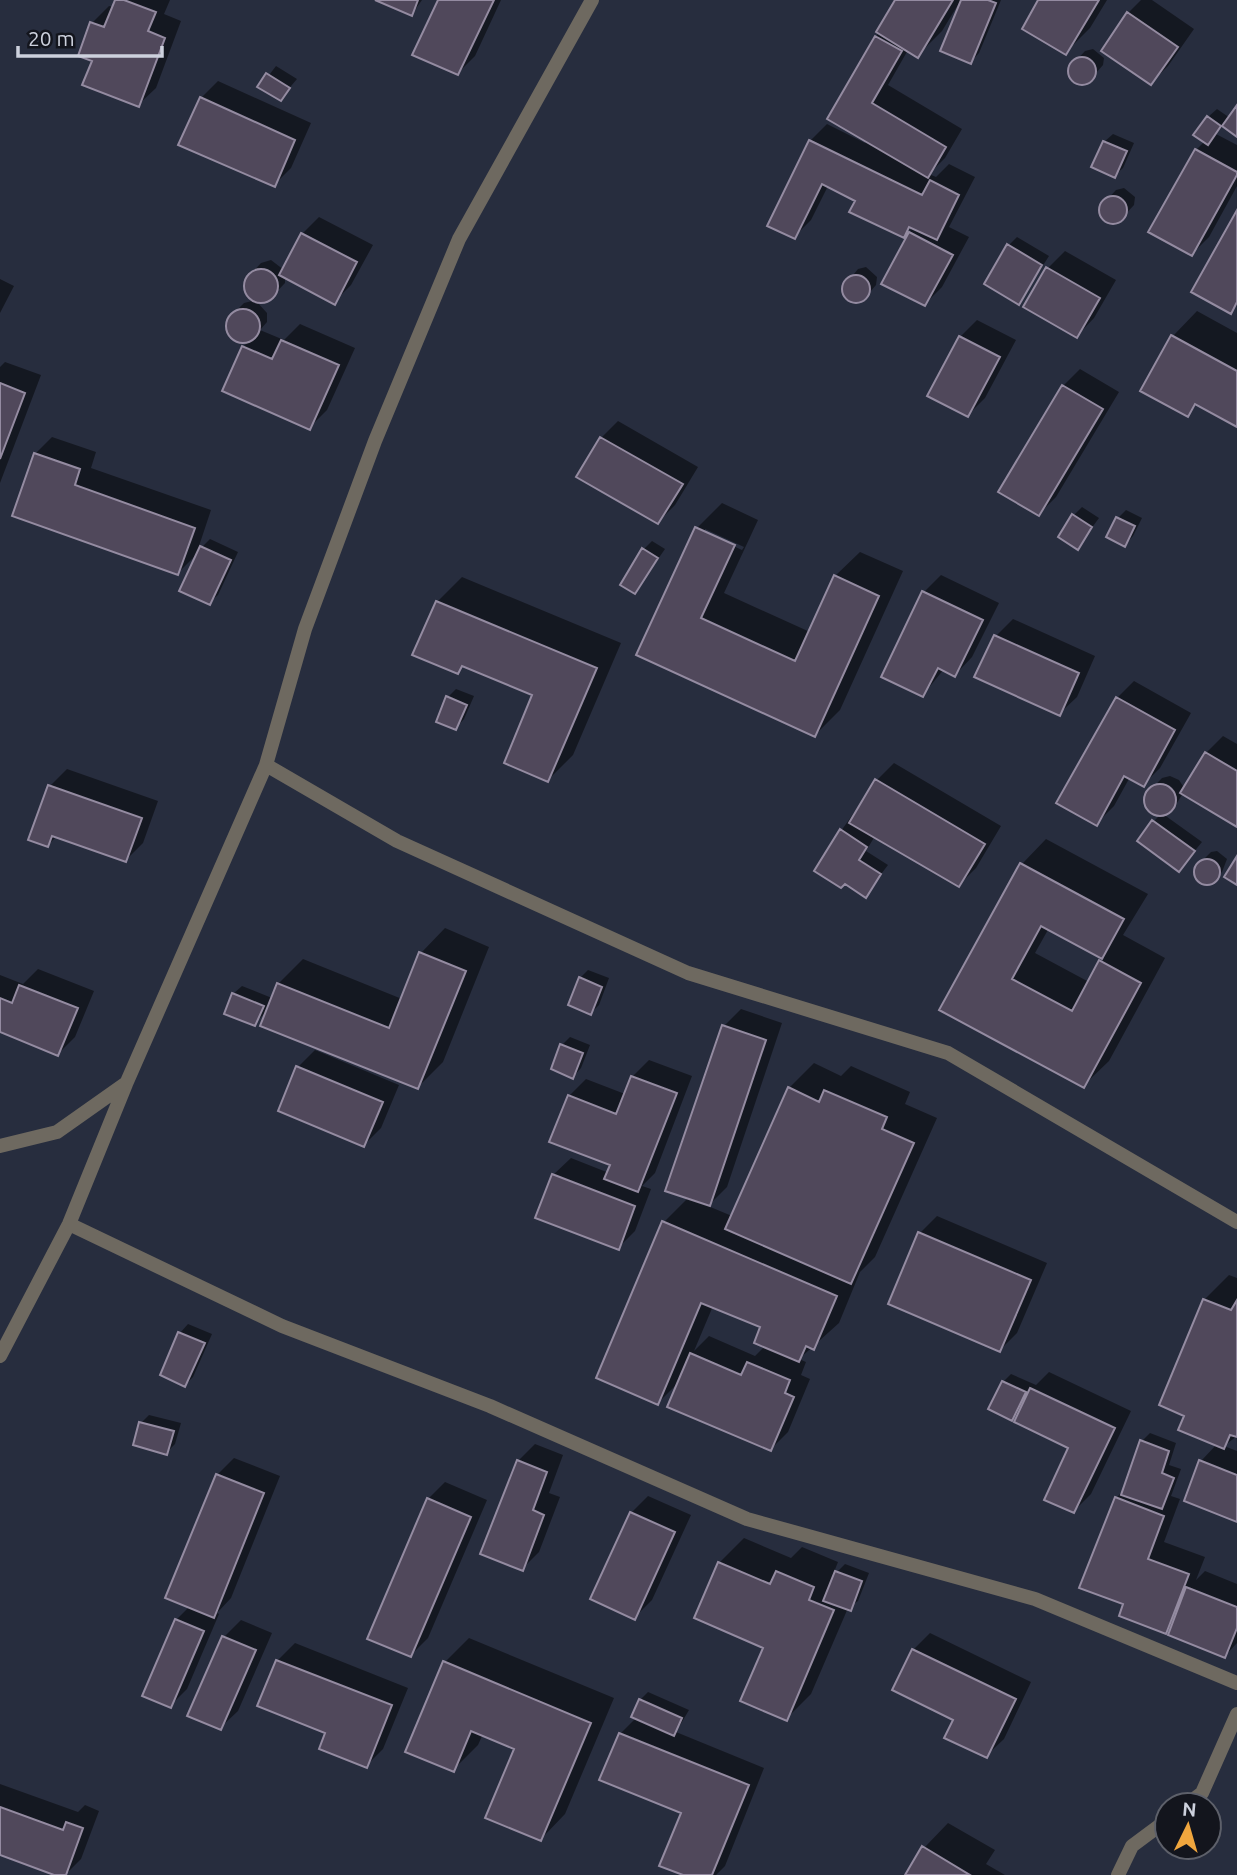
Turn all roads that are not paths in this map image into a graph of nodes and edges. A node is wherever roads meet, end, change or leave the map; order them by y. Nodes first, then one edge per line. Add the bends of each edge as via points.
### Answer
1 (592, 0) edge
2 (266, 765) junction
3 (126, 1084) junction
4 (0, 1146) edge
5 (1237, 1222) edge
6 (69, 1224) junction
7 (0, 1356) edge
8 (1237, 1684) edge
9 (1237, 1714) edge
10 (1203, 1791) edge
11 (1153, 1830) edge
12 (1118, 1875) edge

1 - 2 street via 459,239 375,441 305,629
2 - 3 street
2 - 5 street via 397,841 688,973 948,1053
3 - 4 street via 57,1132
3 - 6 street
6 - 7 street
6 - 8 street via 282,1326 490,1406 747,1519 1035,1599
9 - 10 street
11 - 12 street via 1132,1846

